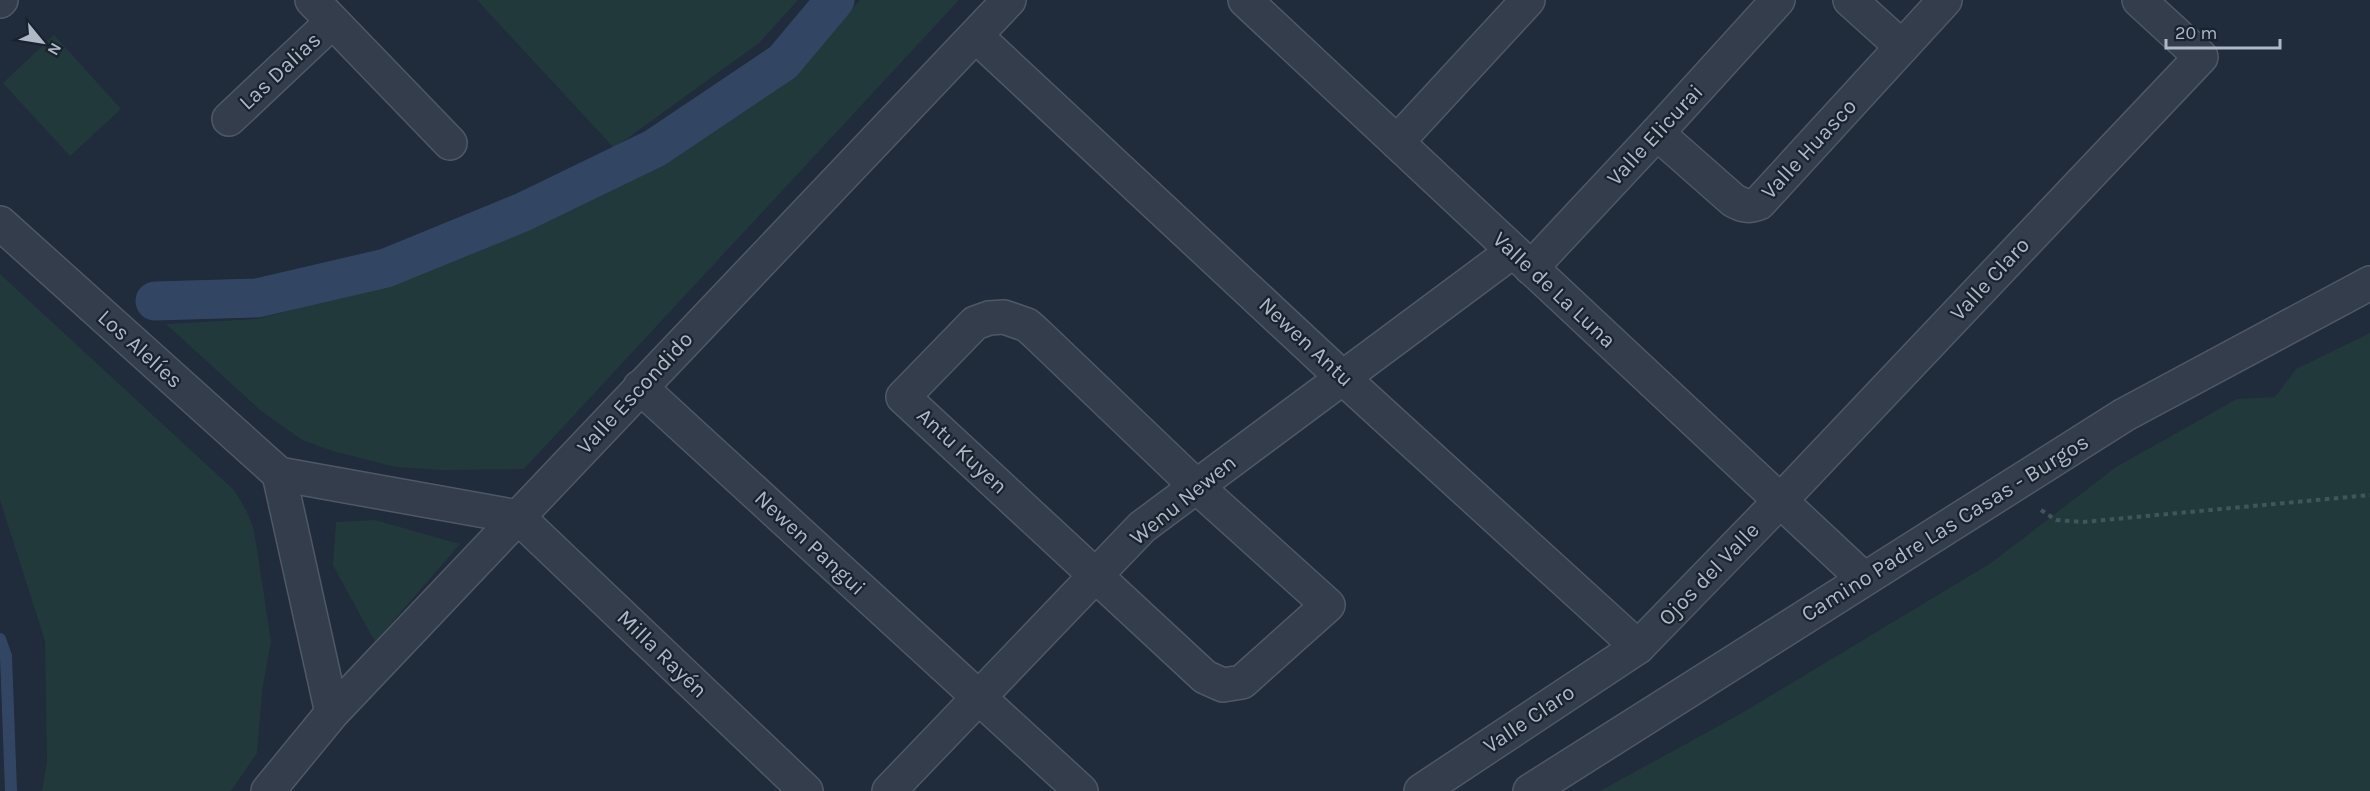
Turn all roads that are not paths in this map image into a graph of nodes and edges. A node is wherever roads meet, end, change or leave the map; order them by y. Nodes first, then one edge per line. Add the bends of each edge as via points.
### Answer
1 (1009, 0) edge
2 (1528, 0) edge
3 (1778, 0) edge
4 (1850, 0) edge
5 (1945, 0) edge
6 (2139, 0) edge
7 (1257, 4) edge
8 (322, 11) edge
9 (976, 36) junction
10 (1902, 47) junction
11 (228, 119) dead end
12 (1657, 134) junction
13 (450, 142) dead end
14 (1396, 142) junction
15 (0, 223) edge
16 (1522, 260) junction
17 (2370, 283) edge
18 (1343, 378) junction
19 (640, 387) junction
20 (279, 474) junction
21 (1196, 486) junction
22 (1780, 501) junction
23 (518, 517) junction
24 (1096, 576) junction
25 (1864, 579) junction
26 (1638, 647) junction
27 (979, 699) junction
28 (332, 713) junction
29 (268, 791) edge
30 (806, 791) edge
31 (889, 791) edge
32 (1082, 791) edge
33 (1421, 791) edge
34 (1530, 791) edge

1 - 9 street, Valle Escondido
2 - 14 street
3 - 12 street, Valle Elicurai
4 - 10 street
5 - 10 street, Valle Huasco
6 - 22 street, Valle Claro via 2201,57
7 - 14 street, Valle de La Luna
8 - 11 street, Las Dalias
8 - 13 street
9 - 18 street, Newen Antu
9 - 19 street, Valle Escondido
10 - 12 street, Valle Huasco via 1760,203 1750,206 1733,200
12 - 16 street, Valle Elicurai
14 - 16 street, Valle de La Luna
15 - 20 street, Los Alelíes
16 - 18 street, Wenu Newen
16 - 22 street, Valle de La Luna
17 - 25 street, Camino Padre Las Casas - Burgos via 2124,415
18 - 21 street, Wenu Newen
18 - 26 street, Newen Antu
19 - 23 street, Valle Escondido
19 - 27 street, Newen Pangui
20 - 23 street
20 - 28 street
21 - 24 street, Wenu Newen via 1142,527
21 - 24 street via 1328,605 1242,682 1223,685 1205,677
21 - 24 street, Antu Kuyen via 1027,325 1004,317 975,323 903,397
22 - 25 street, Valle de La Luna
22 - 26 street, Ojos del Valle
23 - 28 street, Valle Escondido
23 - 30 street, Milla Rayén
24 - 27 street, Wenu Newen
25 - 34 street, Camino Padre Las Casas - Burgos
26 - 33 street, Valle Claro
27 - 31 street, Wenu Newen
27 - 32 street, Newen Pangui
28 - 29 street, Valle Escondido

